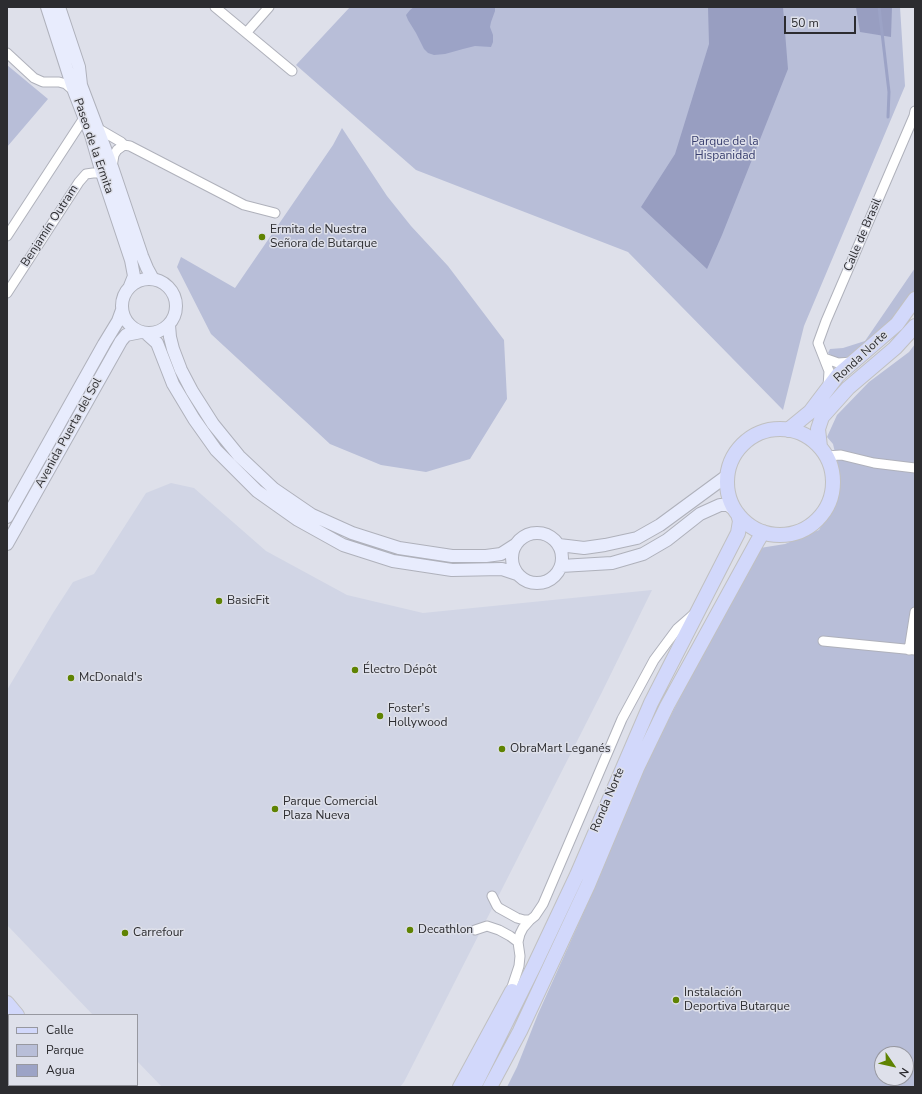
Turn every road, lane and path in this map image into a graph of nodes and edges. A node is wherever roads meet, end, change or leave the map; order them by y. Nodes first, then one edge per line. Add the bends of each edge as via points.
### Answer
1 (47, 7) edge
2 (59, 7) edge
3 (215, 7) edge
4 (269, 7) edge
5 (246, 33) junction
6 (7, 53) edge
7 (292, 72) dead end
8 (74, 91) junction
9 (915, 111) edge
10 (84, 118) junction
11 (94, 131) junction
12 (70, 139) junction
13 (124, 146) junction
14 (107, 170) junction
15 (275, 213) dead end
16 (7, 236) edge
17 (153, 279) junction
18 (130, 286) junction
19 (7, 293) edge
20 (915, 300) edge
21 (122, 310) junction
22 (169, 325) junction
23 (915, 326) edge
24 (144, 333) junction
25 (824, 358) junction
26 (853, 362) junction
27 (828, 388) junction
28 (788, 430) junction
29 (823, 451) junction
30 (915, 468) edge
31 (728, 475) junction
32 (736, 512) junction
33 (7, 517) edge
34 (763, 532) junction
35 (7, 544) edge
36 (515, 545) junction
37 (559, 545) junction
38 (561, 566) junction
39 (517, 574) junction
40 (699, 610) junction
41 (915, 612) edge
42 (823, 641) dead end
43 (912, 650) edge
44 (616, 782) junction
45 (492, 896) dead end
46 (530, 920) junction
47 (475, 930) dead end
48 (518, 942) junction
49 (510, 996) junction
50 (7, 1003) edge
51 (16, 1014) edge
52 (520, 1031) junction
53 (460, 1087) edge
54 (474, 1087) edge
55 (490, 1087) edge
56 (500, 1087) edge

1 - 8 main road, Paseo de la Ermita
2 - 11 main road, Paseo de la Ermita via 79,67 81,85
3 - 5 street
4 - 5 street
5 - 7 street
6 - 8 street via 34,78 43,82 66,84
8 - 10 main road, Paseo de la Ermita
9 - 25 street, Calle de Brasil via 818,343
10 - 11 main road, Paseo de la Ermita
10 - 12 street
11 - 12 street
11 - 13 street, Paseo de la Ermita via 121,142
11 - 14 main road, Paseo de la Ermita
11 - 14 main road, Paseo de la Ermita via 103,143
12 - 16 street
13 - 14 street, Paseo de la Ermita via 118,149
13 - 15 street, Paseo de la Ermita via 134,147 244,205
14 - 17 main road, Paseo de la Ermita
14 - 18 main road, Paseo de la Ermita via 131,260 134,276
14 - 19 street, Benjamín Outram via 86,174 79,182
17 - 18 main road via 141,280
17 - 22 main road via 165,284 174,295 176,311
18 - 21 main road via 122,301
20 - 26 main road, Ronda Norte via 897,324
21 - 24 main road via 128,324
21 - 33 main road, Avenida Puerta del Sol
22 - 24 main road via 155,333
22 - 36 main road via 173,349 181,370 214,424 239,456 274,489 312,515 352,533 407,550 452,556 486,556 501,554
23 - 29 main road, Ronda Norte via 895,348 848,388 822,418 818,429
24 - 35 main road, Avenida Puerta del Sol via 126,335 121,341
24 - 39 main road via 157,344 173,384 216,450 257,491 298,520 343,545 393,561 452,570 502,569
25 - 26 street via 838,363
25 - 27 street, Calle de Brasil via 829,371
26 - 27 main road, Ronda Norte
27 - 28 main road, Ronda Norte via 810,412
28 - 29 main road, Ronda Norte via 809,438
28 - 31 main road, Ronda Norte via 767,431 748,440 734,455
29 - 30 street via 874,463
29 - 34 main road, Ronda Norte via 831,470 832,486 829,501 822,514 810,525 796,532
31 - 32 main road, Ronda Norte via 728,493
31 - 37 main road via 660,525 637,538 584,548
32 - 34 main road, Ronda Norte via 750,525
32 - 38 main road via 728,505 720,505 700,514 668,540 643,554 612,563
32 - 40 main road, Ronda Norte via 740,521 738,533
34 - 52 main road, Ronda Norte via 667,706 637,768 588,886
36 - 37 main road via 528,534 537,533 553,538
36 - 39 main road via 512,560
37 - 38 main road via 562,551
38 - 39 main road via 554,577 542,583 528,582
40 - 44 main road, Ronda Norte via 651,703
40 - 46 street via 677,630 654,660 622,719 543,904
41 - 43 street
42 - 43 street
44 - 49 main road via 592,819
44 - 54 main road, Ronda Norte via 577,875
45 - 46 street via 499,908 517,918
46 - 48 street via 522,928
47 - 48 street via 487,926
48 - 49 street via 519,966
49 - 53 main road
50 - 51 main road
52 - 55 main road, Ronda Norte
52 - 56 main road, Ronda Norte via 517,1050

